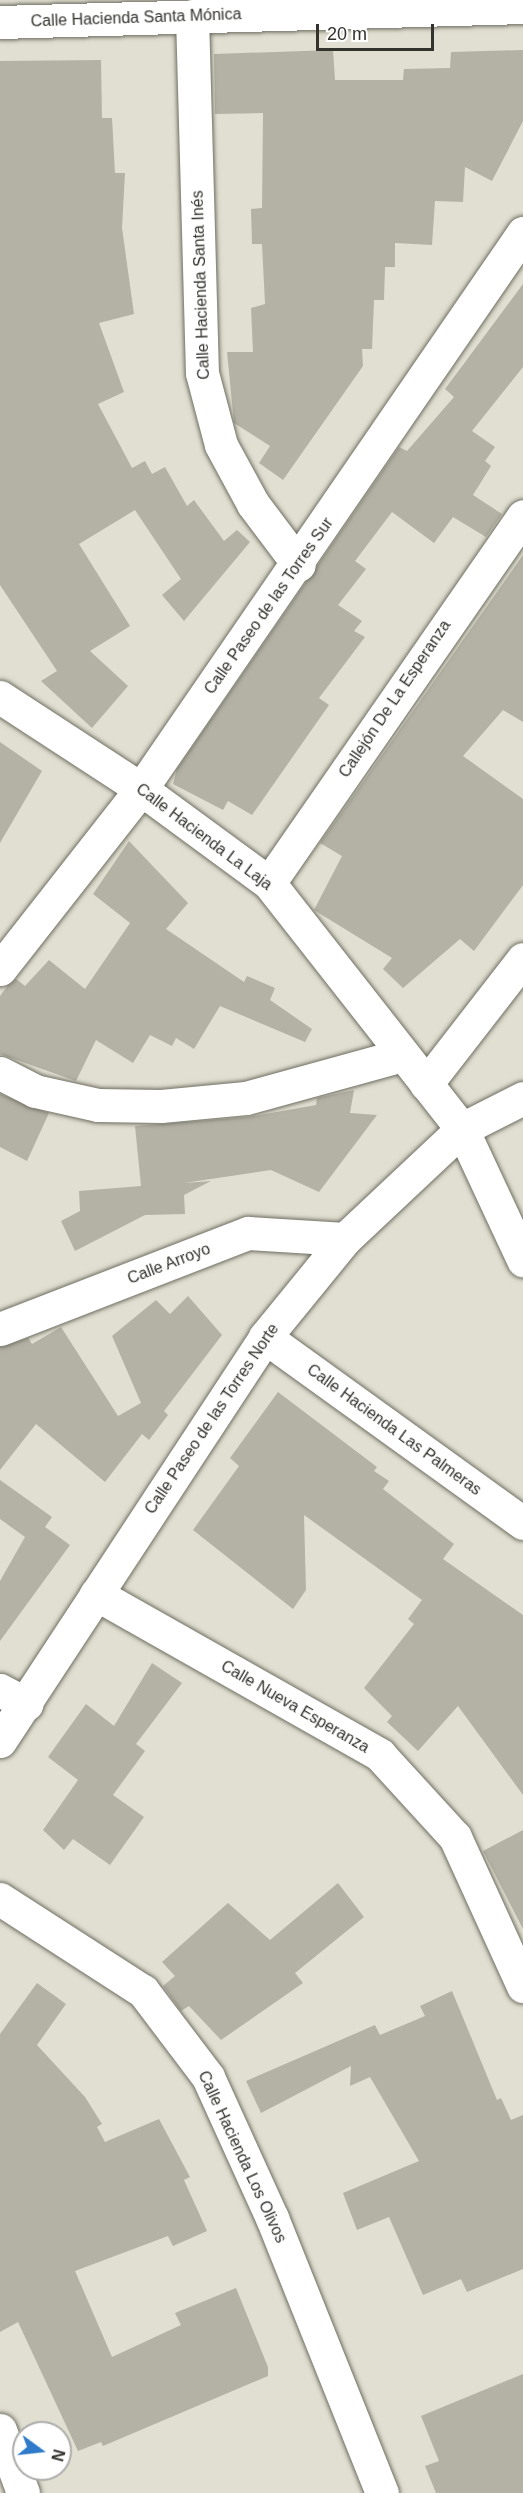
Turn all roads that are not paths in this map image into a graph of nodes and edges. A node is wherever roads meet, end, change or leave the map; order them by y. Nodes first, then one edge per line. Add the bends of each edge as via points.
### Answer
1 (523, 7) edge
2 (192, 16) junction
3 (0, 22) edge
4 (523, 233) edge
5 (523, 516) edge
6 (299, 565) junction
7 (0, 697) edge
8 (141, 789) junction
9 (269, 883) junction
10 (523, 959) edge
11 (0, 969) edge
12 (402, 1055) junction
13 (0, 1073) edge
14 (426, 1084) junction
15 (523, 1098) edge
16 (462, 1129) junction
17 (345, 1239) junction
18 (523, 1260) edge
19 (0, 1329) edge
20 (265, 1336) junction
21 (523, 1522) edge
22 (96, 1594) junction
23 (13, 1697) edge
24 (0, 1741) edge
25 (0, 1899) edge
26 (523, 1986) edge
27 (0, 2430) edge
28 (23, 2493) edge
29 (382, 2493) edge

1 - 2 street, Calle Hacienda Santa Mónica
2 - 3 street, Calle Hacienda Santa Mónica
2 - 6 street, Calle Hacienda Santa Inés via 202,373 221,445 253,504
4 - 6 street, Calle Paseo de las Torres Sur
5 - 9 street, Callejón De La Esperanza
6 - 8 street, Calle Paseo de las Torres Sur
7 - 8 street, Calle Hacienda La Laja
8 - 9 street, Calle Hacienda La Laja
8 - 11 street, Calle Paseo de las Torres Sur
9 - 12 street, Calle Hacienda La Laja
10 - 14 street
12 - 13 street via 246,1098 161,1106 98,1105 35,1091
12 - 14 street, Calle Hacienda La Laja
14 - 16 street, Calle Hacienda La Laja
15 - 16 street
16 - 17 street, Calle Paseo de las Torres Norte
16 - 18 street
17 - 19 street, Calle Arroyo via 248,1233
17 - 20 street, Calle Paseo de las Torres Norte
20 - 21 street, Calle Hacienda Las Palmeras
20 - 22 street, Calle Paseo de las Torres Norte
22 - 23 street, Calle Paseo de las Torres Norte
22 - 26 street, Calle Nueva Esperanza via 380,1755 455,1837
23 - 24 street, Calle Paseo de las Torres Norte
25 - 29 street, Calle Hacienda Los Olivos via 143,1991 208,2076 272,2218
27 - 28 street

